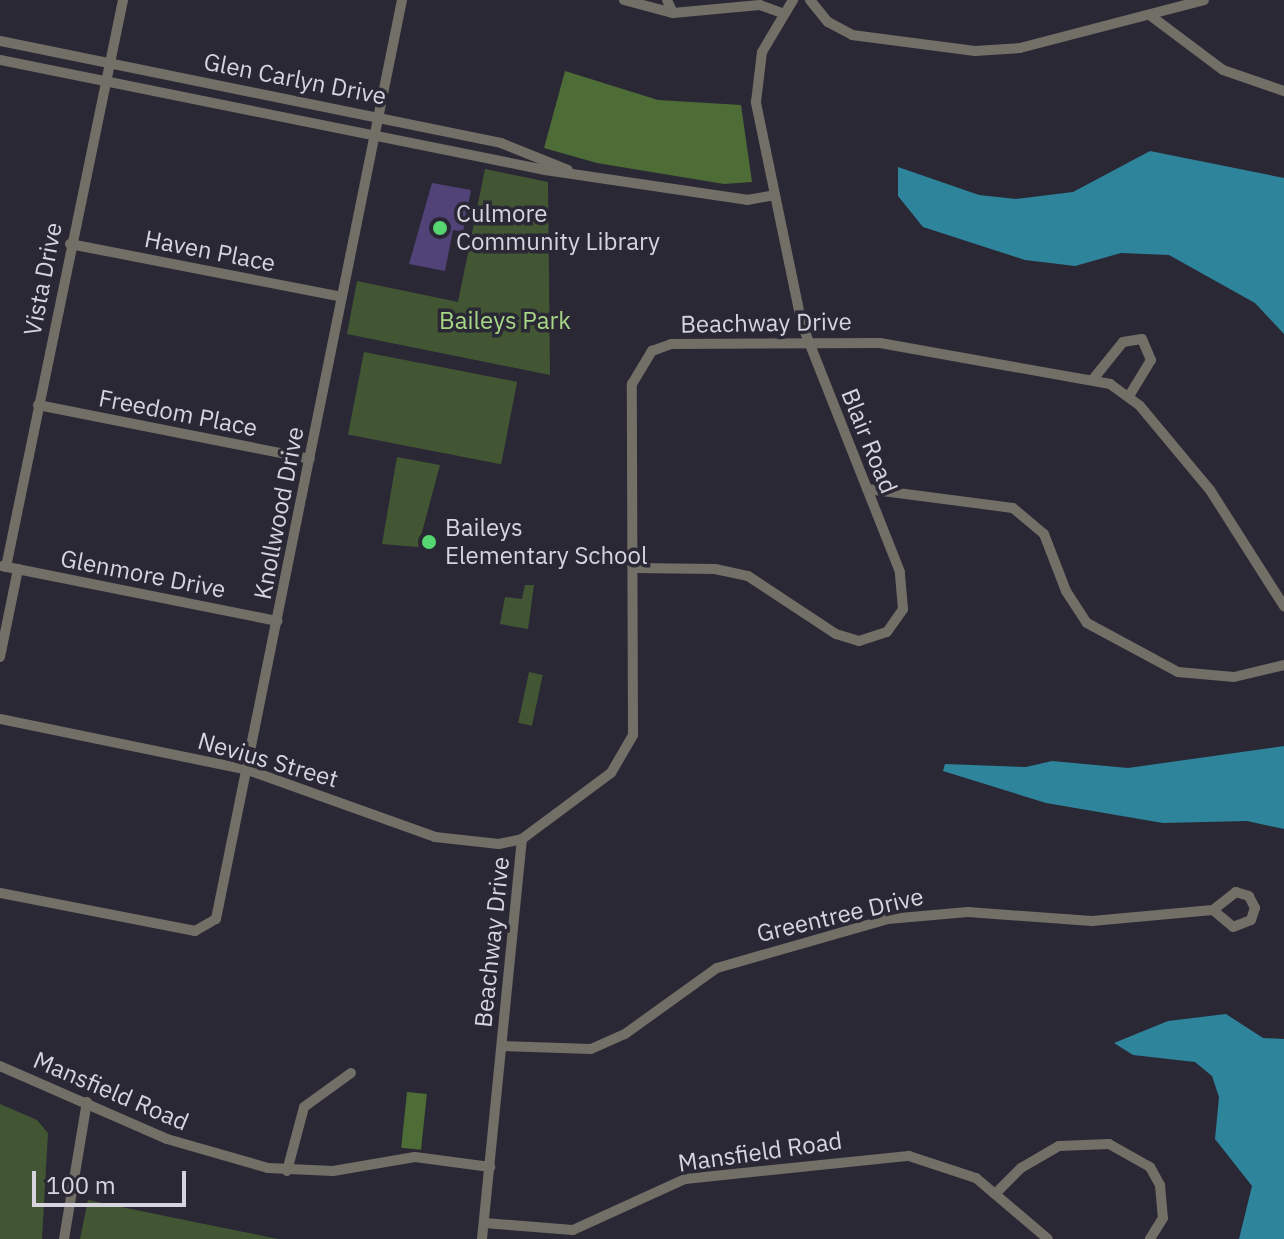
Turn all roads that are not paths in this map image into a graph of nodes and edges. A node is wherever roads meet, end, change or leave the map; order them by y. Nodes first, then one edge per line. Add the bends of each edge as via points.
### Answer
1 (123, 0) edge
2 (402, 0) edge
3 (624, 0) edge
4 (667, 0) edge
5 (793, 0) edge
6 (810, 0) edge
7 (1204, 0) edge
8 (673, 13) junction
9 (782, 13) junction
10 (1151, 16) junction
11 (0, 41) edge
12 (0, 60) edge
13 (109, 62) junction
14 (104, 82) junction
15 (1284, 91) edge
16 (379, 116) junction
17 (374, 135) junction
18 (577, 174) junction
19 (775, 195) junction
20 (70, 244) junction
21 (342, 297) junction
22 (807, 340) junction
23 (1094, 378) junction
24 (1129, 396) junction
25 (38, 405) junction
26 (310, 459) junction
27 (867, 489) junction
28 (3, 566) edge
29 (635, 568) junction
30 (18, 569) junction
31 (1284, 606) edge
32 (278, 621) junction
33 (0, 657) edge
34 (1284, 665) edge
35 (0, 719) edge
36 (248, 770) junction
37 (522, 839) junction
38 (0, 893) edge
39 (1213, 910) dead end
40 (502, 1046) junction
41 (0, 1066) edge
42 (351, 1073) dead end
43 (87, 1102) junction
44 (490, 1167) junction
45 (287, 1171) junction
46 (995, 1194) junction
47 (484, 1223) junction
48 (581, 1228) junction
49 (64, 1239) edge
50 (482, 1239) edge
51 (588, 1239) edge
52 (1048, 1239) edge
53 (1150, 1239) edge

1 - 13 street, Vista Drive
2 - 16 street, Knollwood Drive
3 - 8 street
4 - 8 street
5 - 9 street, Blair Road
6 - 10 street via 828,22 852,35 975,51 1020,48
7 - 10 street
8 - 9 street via 760,5
9 - 19 street, Blair Road via 762,52 755,81
10 - 15 street via 1223,70
11 - 13 street, Glen Carlyn Drive
12 - 14 street, Glen Carlyn Drive
13 - 14 street, Vista Drive
13 - 16 street, Glen Carlyn Drive
14 - 17 street, Glen Carlyn Drive
14 - 20 street, Vista Drive
16 - 17 street, Knollwood Drive
16 - 18 street, Glen Carlyn Drive via 501,143
17 - 18 street, Glen Carlyn Drive
17 - 21 street, Knollwood Drive
18 - 19 street, Glen Carlyn Drive via 747,200
19 - 22 street, Blair Road
20 - 21 street, Haven Place
20 - 25 street, Vista Drive
21 - 26 street, Knollwood Drive
22 - 23 street, Beachway Drive via 880,343
22 - 27 street, Blair Road
22 - 29 street, Beachway Drive via 671,344 644,358 632,384
23 - 24 street, Beachway Drive
23 - 24 street via 1123,342 1142,339 1151,360
24 - 31 street, Beachway Drive via 1238,526
25 - 26 street, Freedom Place
25 - 28 street, Vista Drive
26 - 32 street, Knollwood Drive
27 - 29 street, Blair Road via 903,586 899,619 881,636 859,641 836,634 748,576 715,569
27 - 34 street via 1013,508 1044,534 1087,623 1178,672 1224,677
28 - 30 street, Glenmore Drive
29 - 37 street, Beachway Drive via 636,717 629,747 598,785
30 - 32 street, Glenmore Drive
30 - 33 street
32 - 36 street, Knollwood Drive
35 - 36 street, Nevius Street
36 - 37 street, Nevius Street via 435,837 499,844
36 - 38 street, Knollwood Drive via 212,924 195,931
37 - 40 street, Beachway Drive
39 - 40 street, Greentree Drive via 1092,921 968,912 888,919 717,968 625,1034 591,1049
40 - 44 street, Beachway Drive
41 - 43 street, Mansfield Road
42 - 45 street via 304,1107
43 - 45 street, Mansfield Road via 167,1139
43 - 49 street
44 - 45 street, Mansfield Road via 406,1157 333,1171
44 - 47 street, Beachway Drive
46 - 48 street, Mansfield Road via 950,1165 887,1156 685,1179
46 - 52 street, Mansfield Road
46 - 53 street via 1021,1168 1059,1146 1109,1144 1150,1167 1160,1185 1163,1218
47 - 48 street, Mansfield Road
47 - 50 street, Beachway Drive
48 - 51 street

